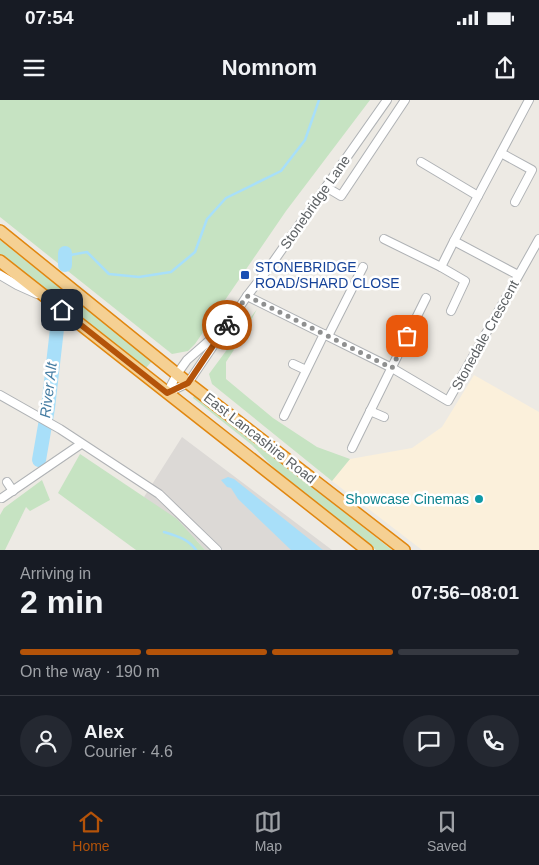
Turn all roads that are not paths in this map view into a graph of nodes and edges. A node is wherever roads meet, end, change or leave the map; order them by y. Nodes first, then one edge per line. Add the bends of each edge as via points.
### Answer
1 (387, 100) edge
2 (406, 100) edge
3 (530, 100) edge
4 (501, 154) junction
5 (421, 162) dead end
6 (326, 187) junction
7 (478, 196) junction
8 (515, 202) dead end
9 (0, 231) edge
10 (384, 239) dead end
11 (539, 239) edge
12 (454, 241) junction
13 (0, 261) edge
14 (363, 267) dead end
15 (441, 267) junction
16 (0, 274) edge
17 (518, 275) junction
18 (247, 296) junction
19 (426, 298) dead end
20 (48, 299) junction
21 (450, 311) dead end
22 (228, 324) junction
23 (326, 335) junction
24 (294, 364) dead end
25 (392, 368) junction
26 (306, 370) junction
27 (177, 374) junction
28 (188, 383) junction
29 (167, 393) junction
30 (0, 395) edge
31 (370, 411) junction
32 (284, 416) dead end
33 (384, 417) dead end
34 (81, 444) junction
35 (352, 448) dead end
36 (7, 482) dead end
37 (13, 491) junction
38 (2, 498) dead end
39 (217, 550) edge
40 (368, 550) edge
41 (404, 550) edge

1 - 6 street, Stonebridge Lane
2 - 6 street via 341,196
3 - 4 street
4 - 7 street
4 - 8 street via 532,170
5 - 7 street
6 - 18 street, Stonebridge Lane
7 - 12 street
9 - 27 highway, East Lancashire Road
10 - 15 street
11 - 17 street, Stonedale Crescent
12 - 15 street
12 - 17 street
13 - 20 highway, East Lancashire Road
14 - 23 street
15 - 21 street via 465,281
16 - 20 street
17 - 25 street, Stonedale Crescent via 448,401
18 - 22 street, Stonebridge Lane
18 - 23 street, Stonedale Crescent
19 - 25 street
20 - 29 highway, East Lancashire Road
22 - 27 street via 187,360
22 - 28 street, Stonebridge Lane
23 - 25 street, Stonedale Crescent
23 - 26 street
24 - 26 street
25 - 31 street
26 - 32 street
27 - 28 highway, East Lancashire Road
27 - 29 street
28 - 29 street
28 - 41 highway, East Lancashire Road
29 - 40 highway, East Lancashire Road
30 - 34 street
31 - 33 street
31 - 35 street
34 - 37 street
34 - 39 street via 159,494
36 - 37 street
37 - 38 street

